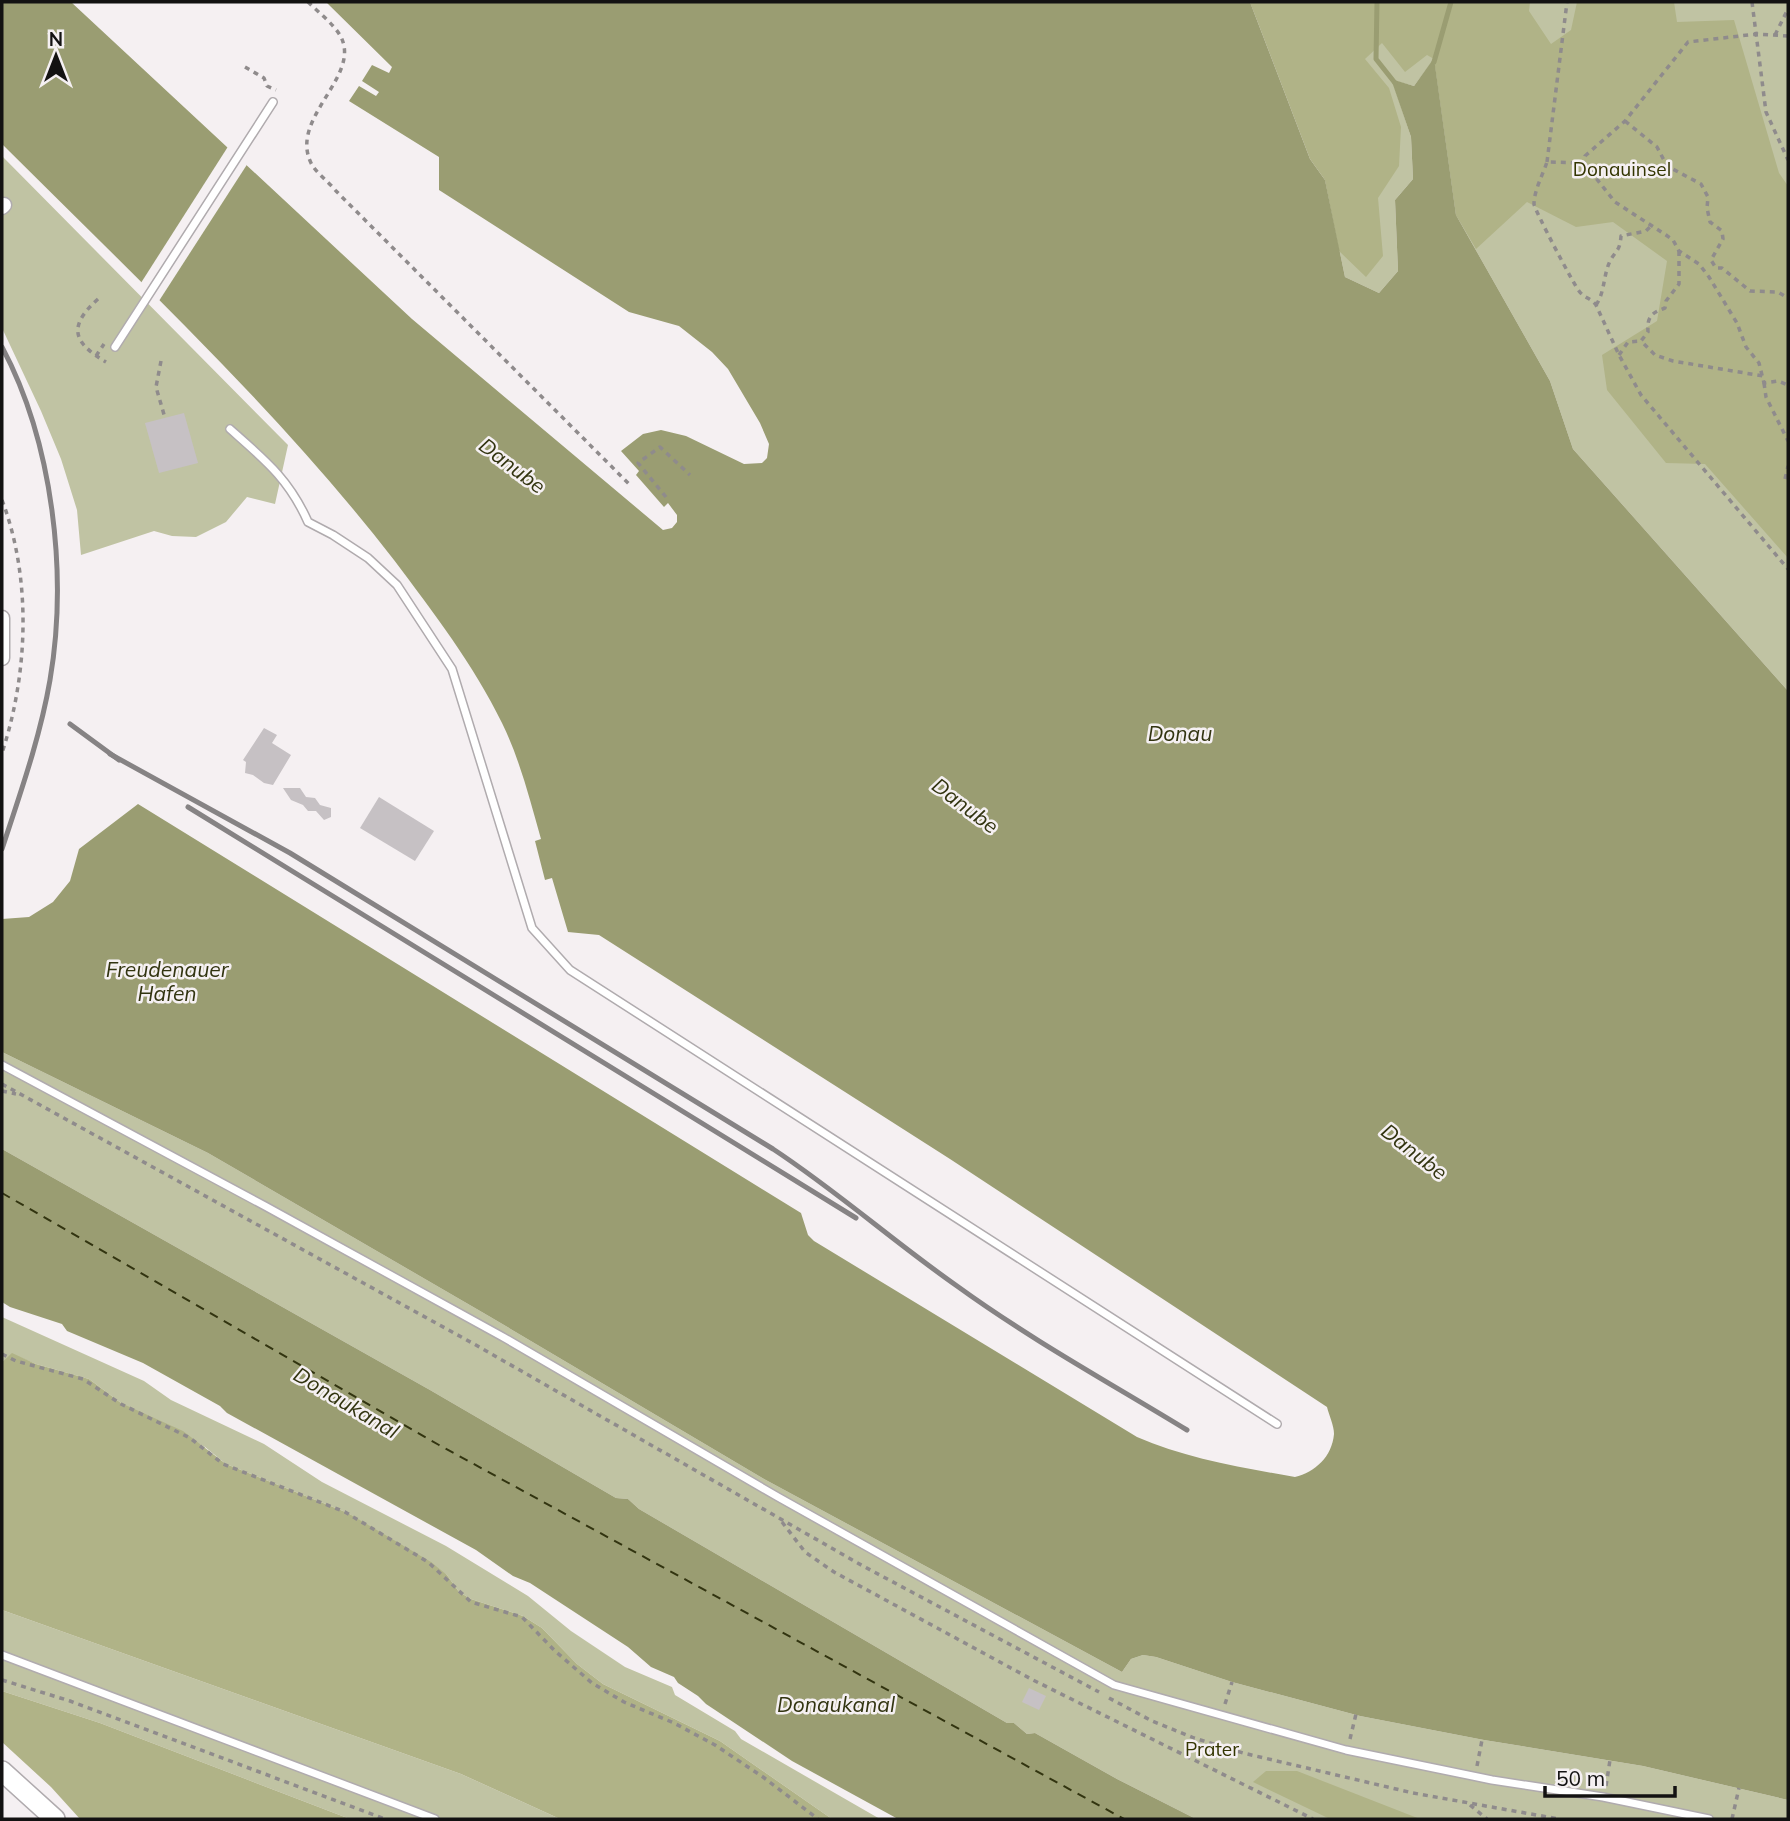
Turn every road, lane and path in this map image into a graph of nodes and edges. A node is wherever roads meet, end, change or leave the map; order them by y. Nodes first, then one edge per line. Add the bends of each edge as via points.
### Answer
1 (308, 2) edge
2 (1567, 2) edge
3 (1752, 2) edge
4 (1788, 9) edge
5 (1757, 34) junction
6 (1775, 35) junction
7 (1788, 36) edge
8 (245, 67) dead end
9 (280, 91) dead end
10 (272, 102) dead end
11 (1625, 121) junction
12 (1788, 160) edge
13 (1547, 162) junction
14 (1584, 163) junction
15 (1651, 226) junction
16 (1679, 251) junction
17 (1788, 298) edge
18 (98, 299) dead end
19 (1596, 305) junction
20 (106, 341) dead end
21 (1642, 341) junction
22 (115, 347) dead end
23 (1619, 355) junction
24 (96, 356) junction
25 (162, 361) dead end
26 (106, 362) dead end
27 (1763, 376) junction
28 (1764, 383) junction
29 (1788, 385) edge
30 (164, 418) dead end
31 (230, 429) dead end
32 (1788, 439) edge
33 (1788, 466) edge
34 (690, 475) dead end
35 (1786, 479) dead end
36 (630, 485) dead end
37 (666, 497) dead end
38 (1788, 569) edge
39 (2, 618) edge
40 (2, 657) edge
41 (2, 1065) edge
42 (2, 1091) edge
43 (22, 1095) dead end
44 (2, 1354) edge
45 (1277, 1424) dead end
46 (780, 1520) dead end
47 (2, 1655) edge
48 (2, 1680) edge
49 (1232, 1682) dead end
50 (1227, 1696) dead end
51 (1356, 1714) dead end
52 (1482, 1740) dead end
53 (1349, 1743) dead end
54 (1610, 1760) dead end
55 (1476, 1769) dead end
56 (2, 1771) edge
57 (1739, 1788) dead end
58 (1605, 1790) dead end
59 (1468, 1803) dead end
60 (55, 1819) edge
61 (385, 1819) edge
62 (435, 1819) edge
63 (818, 1819) edge
64 (1313, 1819) edge
65 (1487, 1819) edge
66 (1709, 1819) edge
67 (1731, 1819) edge

1 - 36 path via 341,37 344,50 343,63 312,121 307,140 311,162
2 - 13 path
3 - 5 path
4 - 6 path
5 - 6 path
5 - 11 path via 1688,42
5 - 12 path via 1766,112
6 - 7 path
8 - 9 path
10 - 22 lane
11 - 14 path
11 - 17 path via 1657,147 1667,166 1701,184 1708,197 1710,222 1722,231 1723,239 1711,260 1716,268 1750,291 1778,292
13 - 14 path
13 - 19 path via 1534,203 1537,214 1574,284
14 - 15 path via 1615,202
15 - 16 path via 1673,240
15 - 19 path via 1621,236 1620,250 1611,259
16 - 21 path via 1679,284 1665,308 1652,313
16 - 27 path via 1709,277
18 - 24 path via 85,311 78,328 82,343
19 - 23 path
20 - 24 path
21 - 23 path via 1628,342
21 - 27 path via 1655,355 1673,361
23 - 38 path via 1642,395
24 - 26 path
25 - 30 path via 156,387
27 - 28 path
28 - 29 path
28 - 32 path via 1766,397
31 - 45 lane via 280,474 308,523 368,558 397,585 452,669 532,928 570,970
33 - 35 path
34 - 37 path via 660,447 638,463
39 - 40 street
41 - 66 lane via 479,1324 1114,1685 1346,1750
42 - 43 path
44 - 63 path via 83,1379 121,1404 190,1438 223,1464 345,1512 428,1562 471,1602 522,1617 592,1683 715,1745
46 - 64 path via 805,1552 834,1572 1033,1680
47 - 62 lane
48 - 61 path via 70,1700
49 - 50 path
51 - 53 path
52 - 55 path
54 - 58 path
56 - 60 main road
57 - 67 path
59 - 65 path

